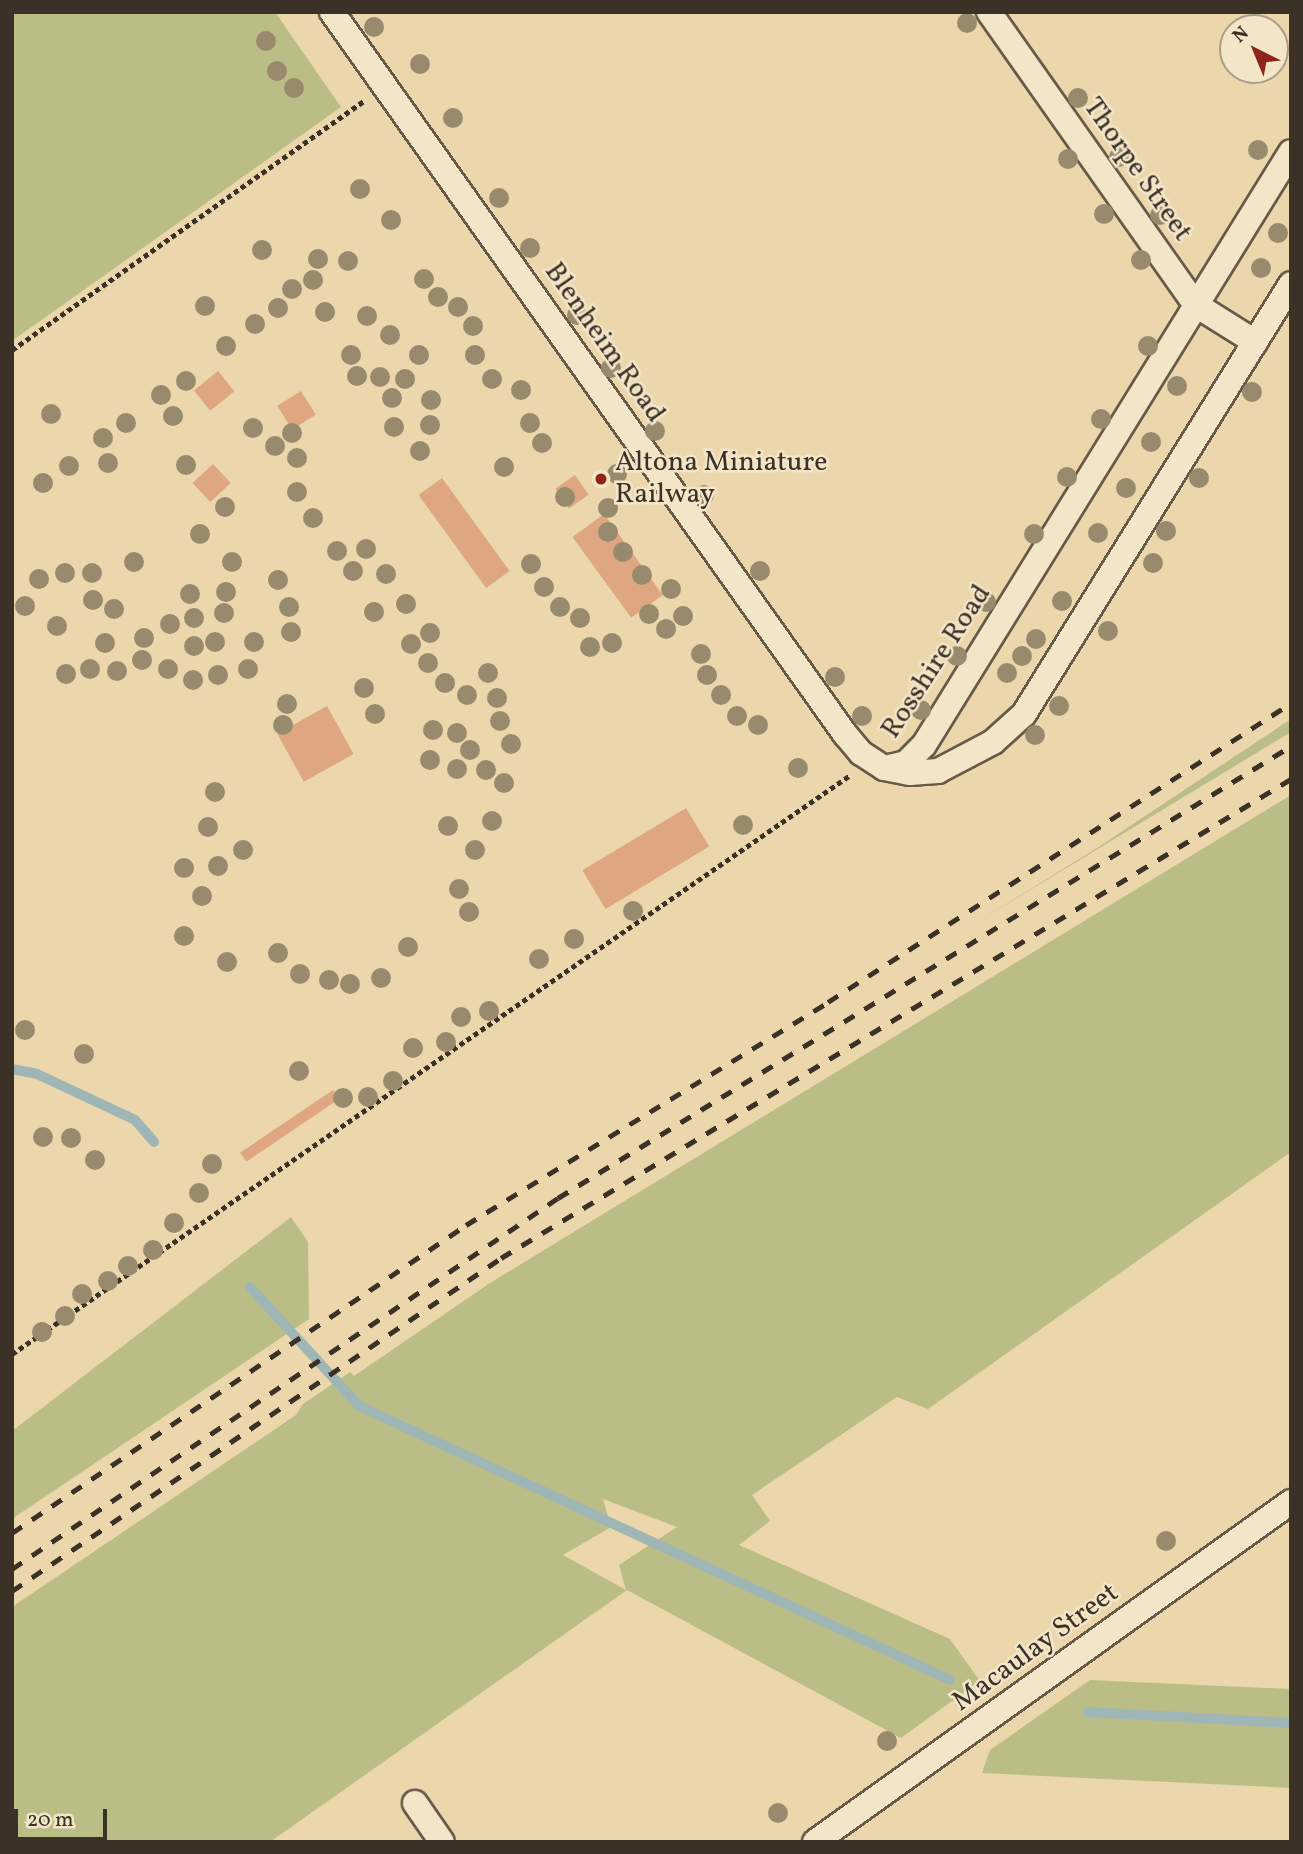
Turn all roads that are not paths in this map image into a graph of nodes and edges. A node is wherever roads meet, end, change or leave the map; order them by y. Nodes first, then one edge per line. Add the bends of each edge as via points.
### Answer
1 (332, 12) edge
2 (989, 12) edge
3 (1291, 152) edge
4 (1291, 284) edge
5 (1196, 305) junction
6 (1255, 342) junction
7 (878, 764) junction
8 (1291, 1502) edge
9 (415, 1803) dead end
10 (442, 1842) edge
11 (815, 1842) edge

1 - 7 street, Blenheim Road via 845,734
2 - 5 street, Thorpe Street
3 - 5 street, Rosshire Road
4 - 6 street, Rosshire Road
5 - 6 street, Thorpe Street
5 - 7 street, Rosshire Road via 924,745 905,764
6 - 7 street, Rosshire Road via 1017,722 969,758 938,771 910,773
8 - 11 street, Macaulay Street
9 - 10 street

